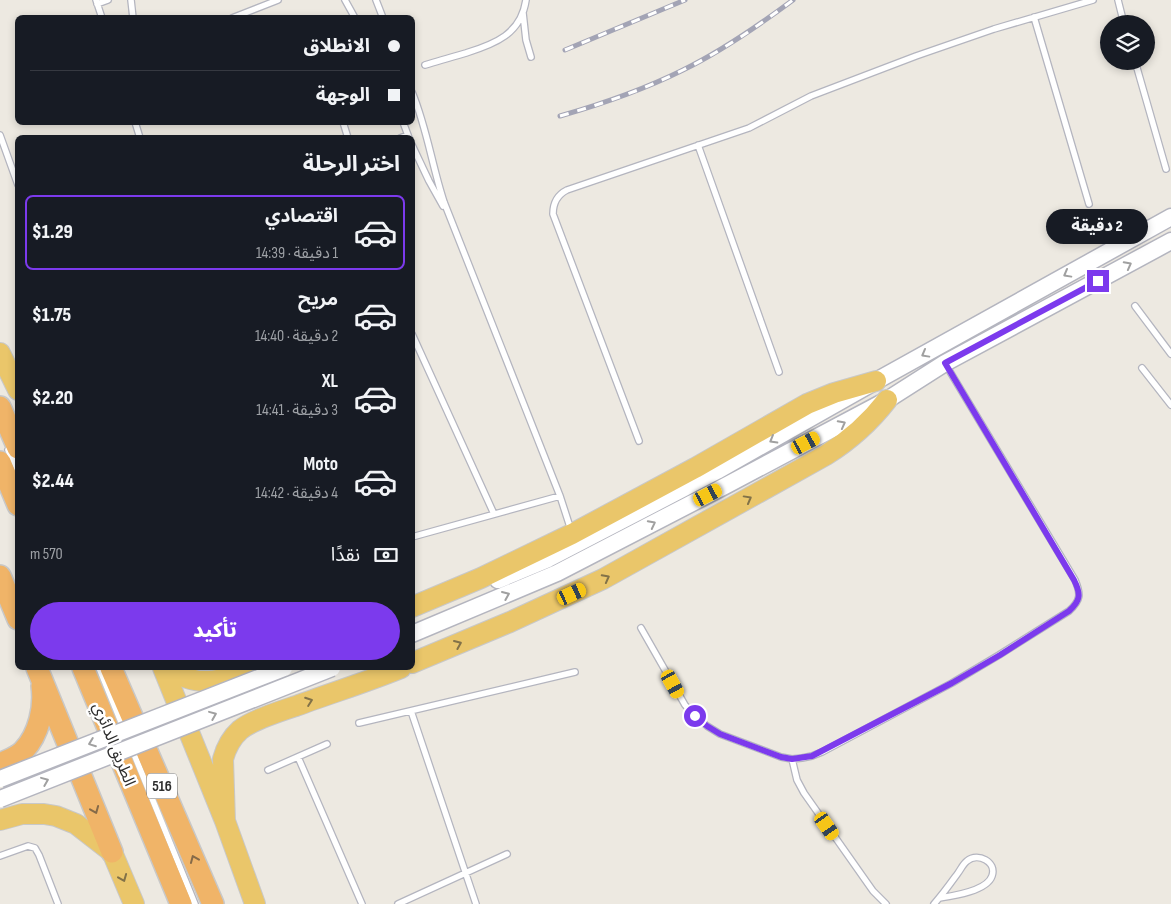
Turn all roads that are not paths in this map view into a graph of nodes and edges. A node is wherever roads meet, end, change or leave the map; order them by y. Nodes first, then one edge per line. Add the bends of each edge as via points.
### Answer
1 (108, 0) edge
2 (131, 0) edge
3 (278, 0) edge
4 (345, 0) edge
5 (376, 0) edge
6 (526, 0) edge
7 (1093, 0) edge
8 (1118, 0) edge
9 (97, 2) edge
10 (266, 2) edge
11 (522, 13) junction
12 (101, 15) edge
13 (133, 15) edge
14 (238, 15) edge
15 (352, 15) edge
16 (382, 15) edge
17 (1122, 15) edge
18 (1034, 17) junction
19 (532, 57) dead end
20 (424, 65) dead end
21 (1138, 70) edge
22 (415, 100) edge
23 (0, 135) edge
24 (698, 146) junction
25 (415, 151) edge
26 (1166, 169) dead end
27 (15, 177) edge
28 (1089, 204) dead end
29 (448, 214) junction
30 (1171, 217) edge
31 (1169, 246) edge
32 (1135, 306) dead end
33 (416, 349) edge
34 (0, 353) edge
35 (1171, 354) edge
36 (945, 363) junction
37 (1142, 368) dead end
38 (779, 372) dead end
39 (876, 381) junction
40 (15, 384) edge
41 (1171, 394) edge
42 (1166, 399) junction
43 (887, 400) junction
44 (1171, 406) edge
45 (0, 407) edge
46 (639, 441) dead end
47 (8, 452) edge
48 (15, 465) edge
49 (15, 489) edge
50 (560, 496) junction
51 (494, 514) junction
52 (572, 534) junction
53 (415, 536) edge
54 (0, 576) edge
55 (415, 606) edge
56 (15, 612) edge
57 (415, 615) edge
58 (641, 628) dead end
59 (415, 633) edge
60 (415, 662) edge
61 (39, 670) edge
62 (84, 670) edge
63 (100, 670) edge
64 (112, 670) edge
65 (164, 670) edge
66 (172, 670) edge
67 (250, 670) edge
68 (255, 670) edge
69 (279, 670) edge
70 (327, 670) edge
71 (395, 670) edge
72 (575, 672) dead end
73 (411, 711) junction
74 (277, 713) junction
75 (359, 723) dead end
76 (327, 744) dead end
77 (298, 757) junction
78 (792, 759) junction
79 (0, 764) edge
80 (268, 770) dead end
81 (0, 779) edge
82 (0, 799) edge
83 (0, 820) edge
84 (224, 821) junction
85 (112, 852) junction
86 (507, 854) dead end
87 (0, 856) edge
88 (466, 873) junction
89 (940, 898) junction
90 (58, 904) edge
91 (134, 904) edge
92 (181, 904) edge
93 (195, 904) edge
94 (213, 904) edge
95 (255, 904) edge
96 (362, 904) edge
97 (398, 904) edge
98 (476, 904) edge
99 (886, 904) edge
100 (934, 904) edge

1 - 9 lane
2 - 13 lane
3 - 10 lane
4 - 15 lane
5 - 16 lane
6 - 11 lane
7 - 18 lane
8 - 17 lane
9 - 12 lane
10 - 14 lane
11 - 19 lane
11 - 20 lane via 511,31 494,43
18 - 24 lane via 931,50 837,86 797,102 761,122
18 - 28 lane
21 - 26 lane
22 - 29 lane
23 - 27 lane
24 - 38 lane
24 - 46 lane via 567,190 557,197 553,208
25 - 29 lane
29 - 50 lane
30 -> 39 main road
36 -> 31 main road
32 - 35 lane
33 - 51 lane
34 - 40 highway
36 - 43 main road
36 - 78 lane via 1074,580 1079,592 1077,603 952,683 822,752
37 - 42 lane
39 - 52 highway via 807,404
39 -> 57 main road via 717,471 548,559
41 - 42 lane
42 - 44 lane
59 -> 43 main road via 557,573
60 -> 43 highway via 603,579 654,551 838,448 869,422
45 - 47 highway
47 - 48 lane
47 - 49 highway
50 - 51 lane
50 - 52 lane
51 - 53 lane
52 - 55 highway
54 - 56 highway
58 - 78 lane via 681,698 701,722 720,734
61 - 79 highway via 43,701 35,732 23,751
61 -> 85 highway
62 - 92 highway, الطريق الدائري / 516
63 - 93 lane
94 -> 64 highway, الطريق الدائري / 516
65 - 84 highway
66 - 67 highway via 188,678 205,681 220,680
68 - 74 highway via 251,681 253,693 260,704
69 -> 81 main road, bridge
82 -> 70 main road, bridge
74 -> 71 highway
72 - 73 lane
73 - 75 lane
73 - 88 lane
74 - 84 highway via 241,729 225,752
76 - 77 lane
77 - 80 lane
77 - 96 lane
78 - 99 lane via 804,793 873,891
83 - 85 highway via 33,813 56,816 76,824
84 - 95 highway
85 -> 91 highway
86 - 88 lane
87 - 90 lane via 28,846 35,848
88 - 97 lane
88 - 98 lane
89 - 89 lane via 970,891 989,881 993,873 990,864 977,857 968,860
89 - 100 lane

